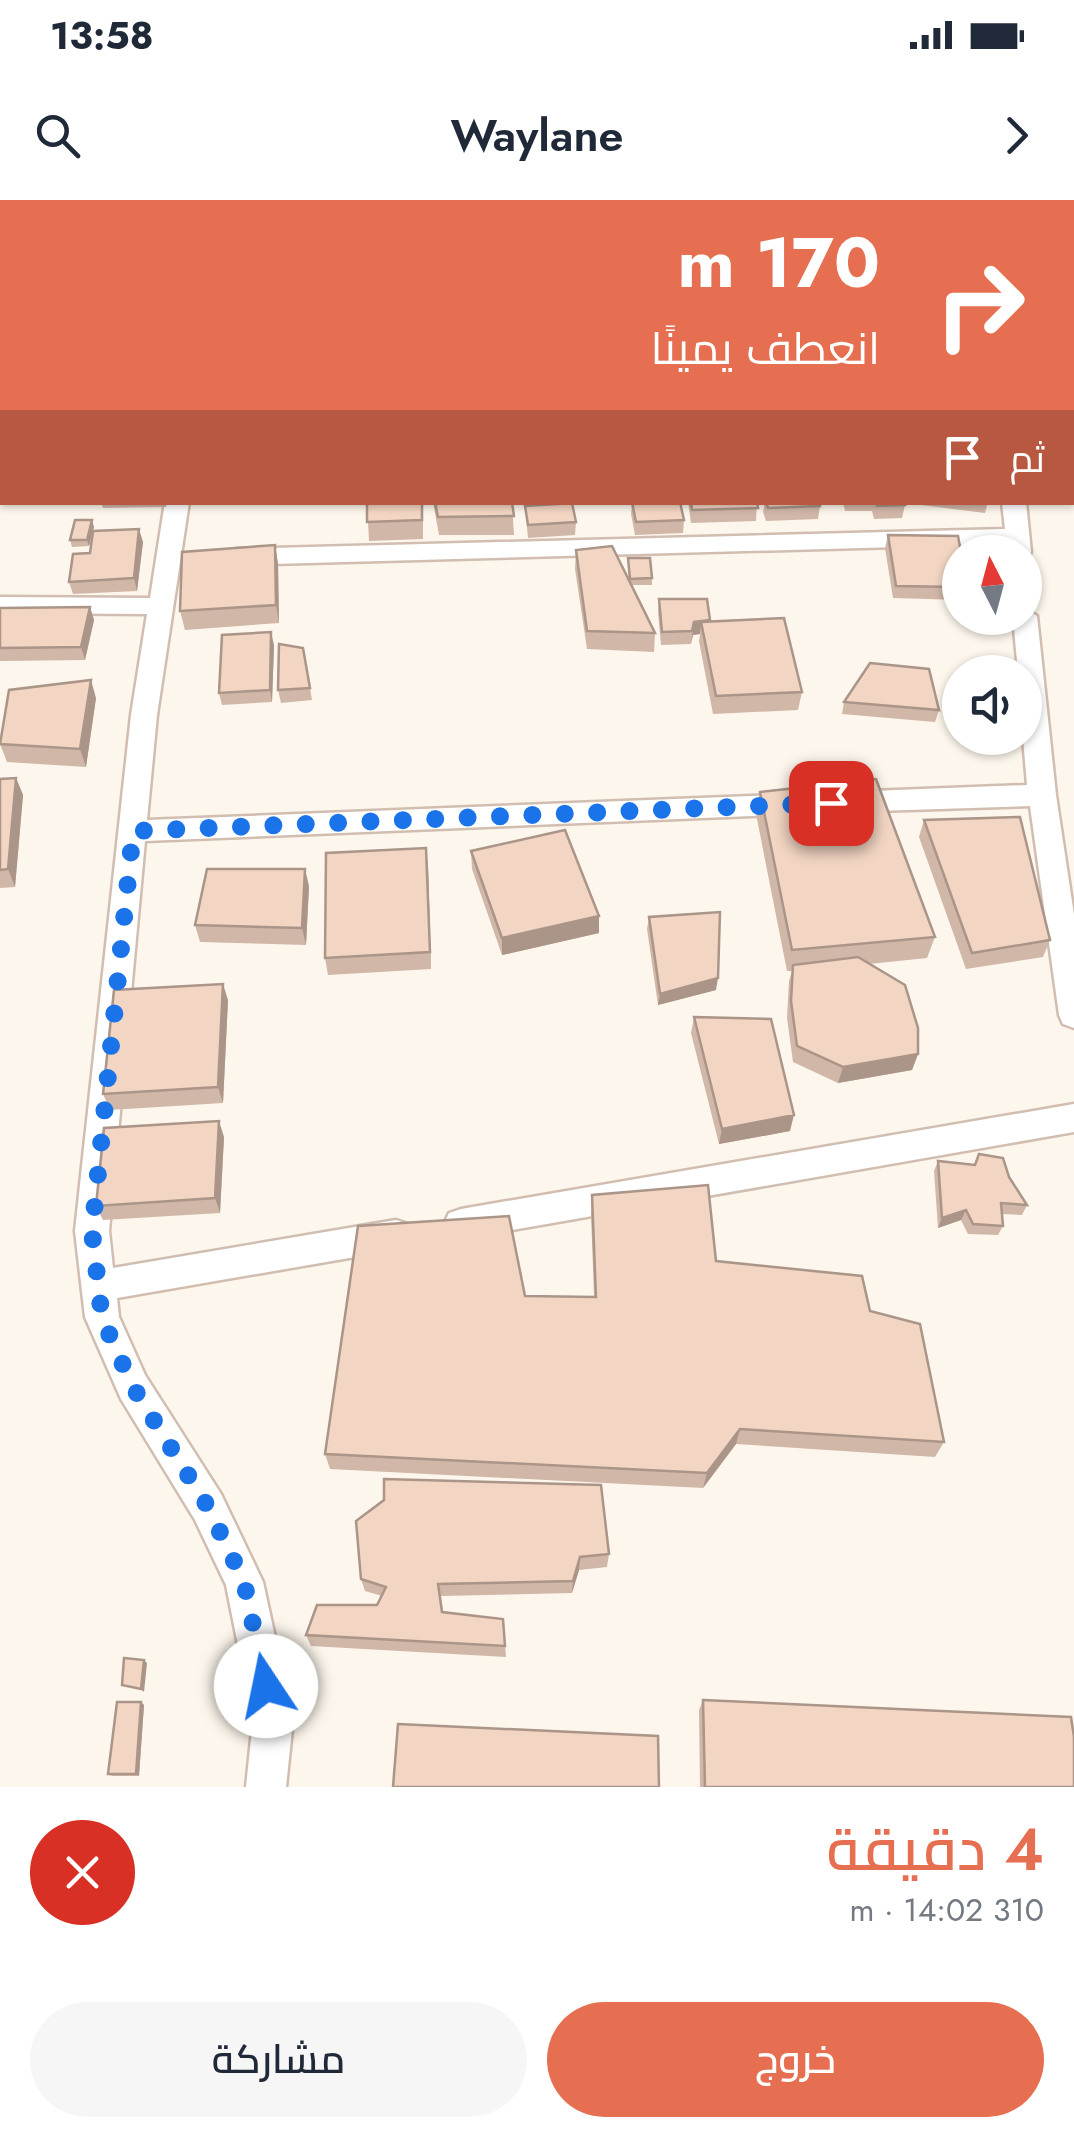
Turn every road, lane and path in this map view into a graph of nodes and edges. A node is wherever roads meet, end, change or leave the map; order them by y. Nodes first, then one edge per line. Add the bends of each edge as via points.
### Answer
1 (178, 505) edge
2 (1014, 505) edge
3 (1017, 535) edge
4 (942, 545) edge
5 (188, 558) junction
6 (0, 605) edge
7 (161, 606) junction
8 (1027, 635) edge
9 (1042, 795) junction
10 (133, 831) junction
11 (1074, 1015) edge
12 (1074, 1118) edge
13 (98, 1286) junction
14 (266, 1787) edge

1 - 5 street
2 - 3 street
4 - 5 street
5 - 7 street
6 - 7 street
7 - 10 street
8 - 9 street
9 - 10 street
9 - 11 street
10 - 13 street via 92,1232
12 - 13 street
13 - 14 street via 102,1318 133,1387 208,1507 244,1582 272,1720

